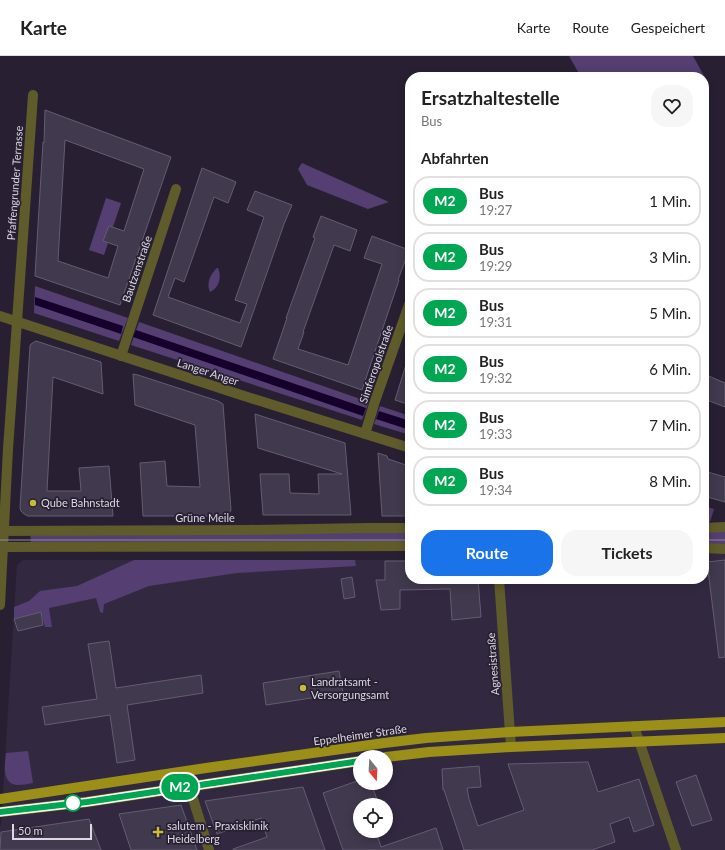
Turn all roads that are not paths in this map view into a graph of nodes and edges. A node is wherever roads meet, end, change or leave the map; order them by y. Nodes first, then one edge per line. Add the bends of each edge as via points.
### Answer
1 (33, 95) dead end
2 (176, 189) dead end
3 (0, 316) edge
4 (405, 316) edge
5 (17, 322) junction
6 (121, 356) junction
7 (365, 434) junction
8 (405, 446) edge
9 (725, 527) edge
10 (405, 528) edge
11 (709, 528) edge
12 (2, 530) edge
13 (405, 546) edge
14 (1, 547) edge
15 (709, 548) edge
16 (725, 548) edge
17 (499, 584) edge
18 (0, 605) edge
19 (725, 722) edge
20 (634, 726) junction
21 (510, 732) junction
22 (725, 738) edge
23 (639, 742) junction
24 (511, 747) junction
25 (393, 756) edge
26 (353, 762) edge
27 (189, 786) junction
28 (0, 799) edge
29 (0, 812) edge
30 (209, 850) edge
31 (676, 850) edge

1 - 5 street, Pfaffengrunder Terrasse
2 - 6 street, Bautzenstraße
3 - 5 street, Langer Anger
4 - 7 street, Simferopolstraße
5 - 6 street, Langer Anger
5 - 12 street, Pfaffengrunder Terrasse
6 - 7 street, Langer Anger
7 - 8 street, Langer Anger
9 - 11 street
10 - 12 street, Grüne Meile
12 - 14 street, Pfaffengrunder Terrasse
13 - 14 street
14 - 18 street, Pfaffengrunder Terrasse
15 - 16 street
17 - 21 street, Agnesistraße
19 - 20 main road, Eppelheimer Straße
20 - 21 main road, Eppelheimer Straße
20 - 23 street
21 - 24 street, Agnesistraße
21 - 28 main road, Eppelheimer Straße via 384,743
22 - 23 main road
23 - 24 main road
23 - 31 street
24 - 25 main road
26 - 27 main road
27 - 29 main road
27 - 30 street

